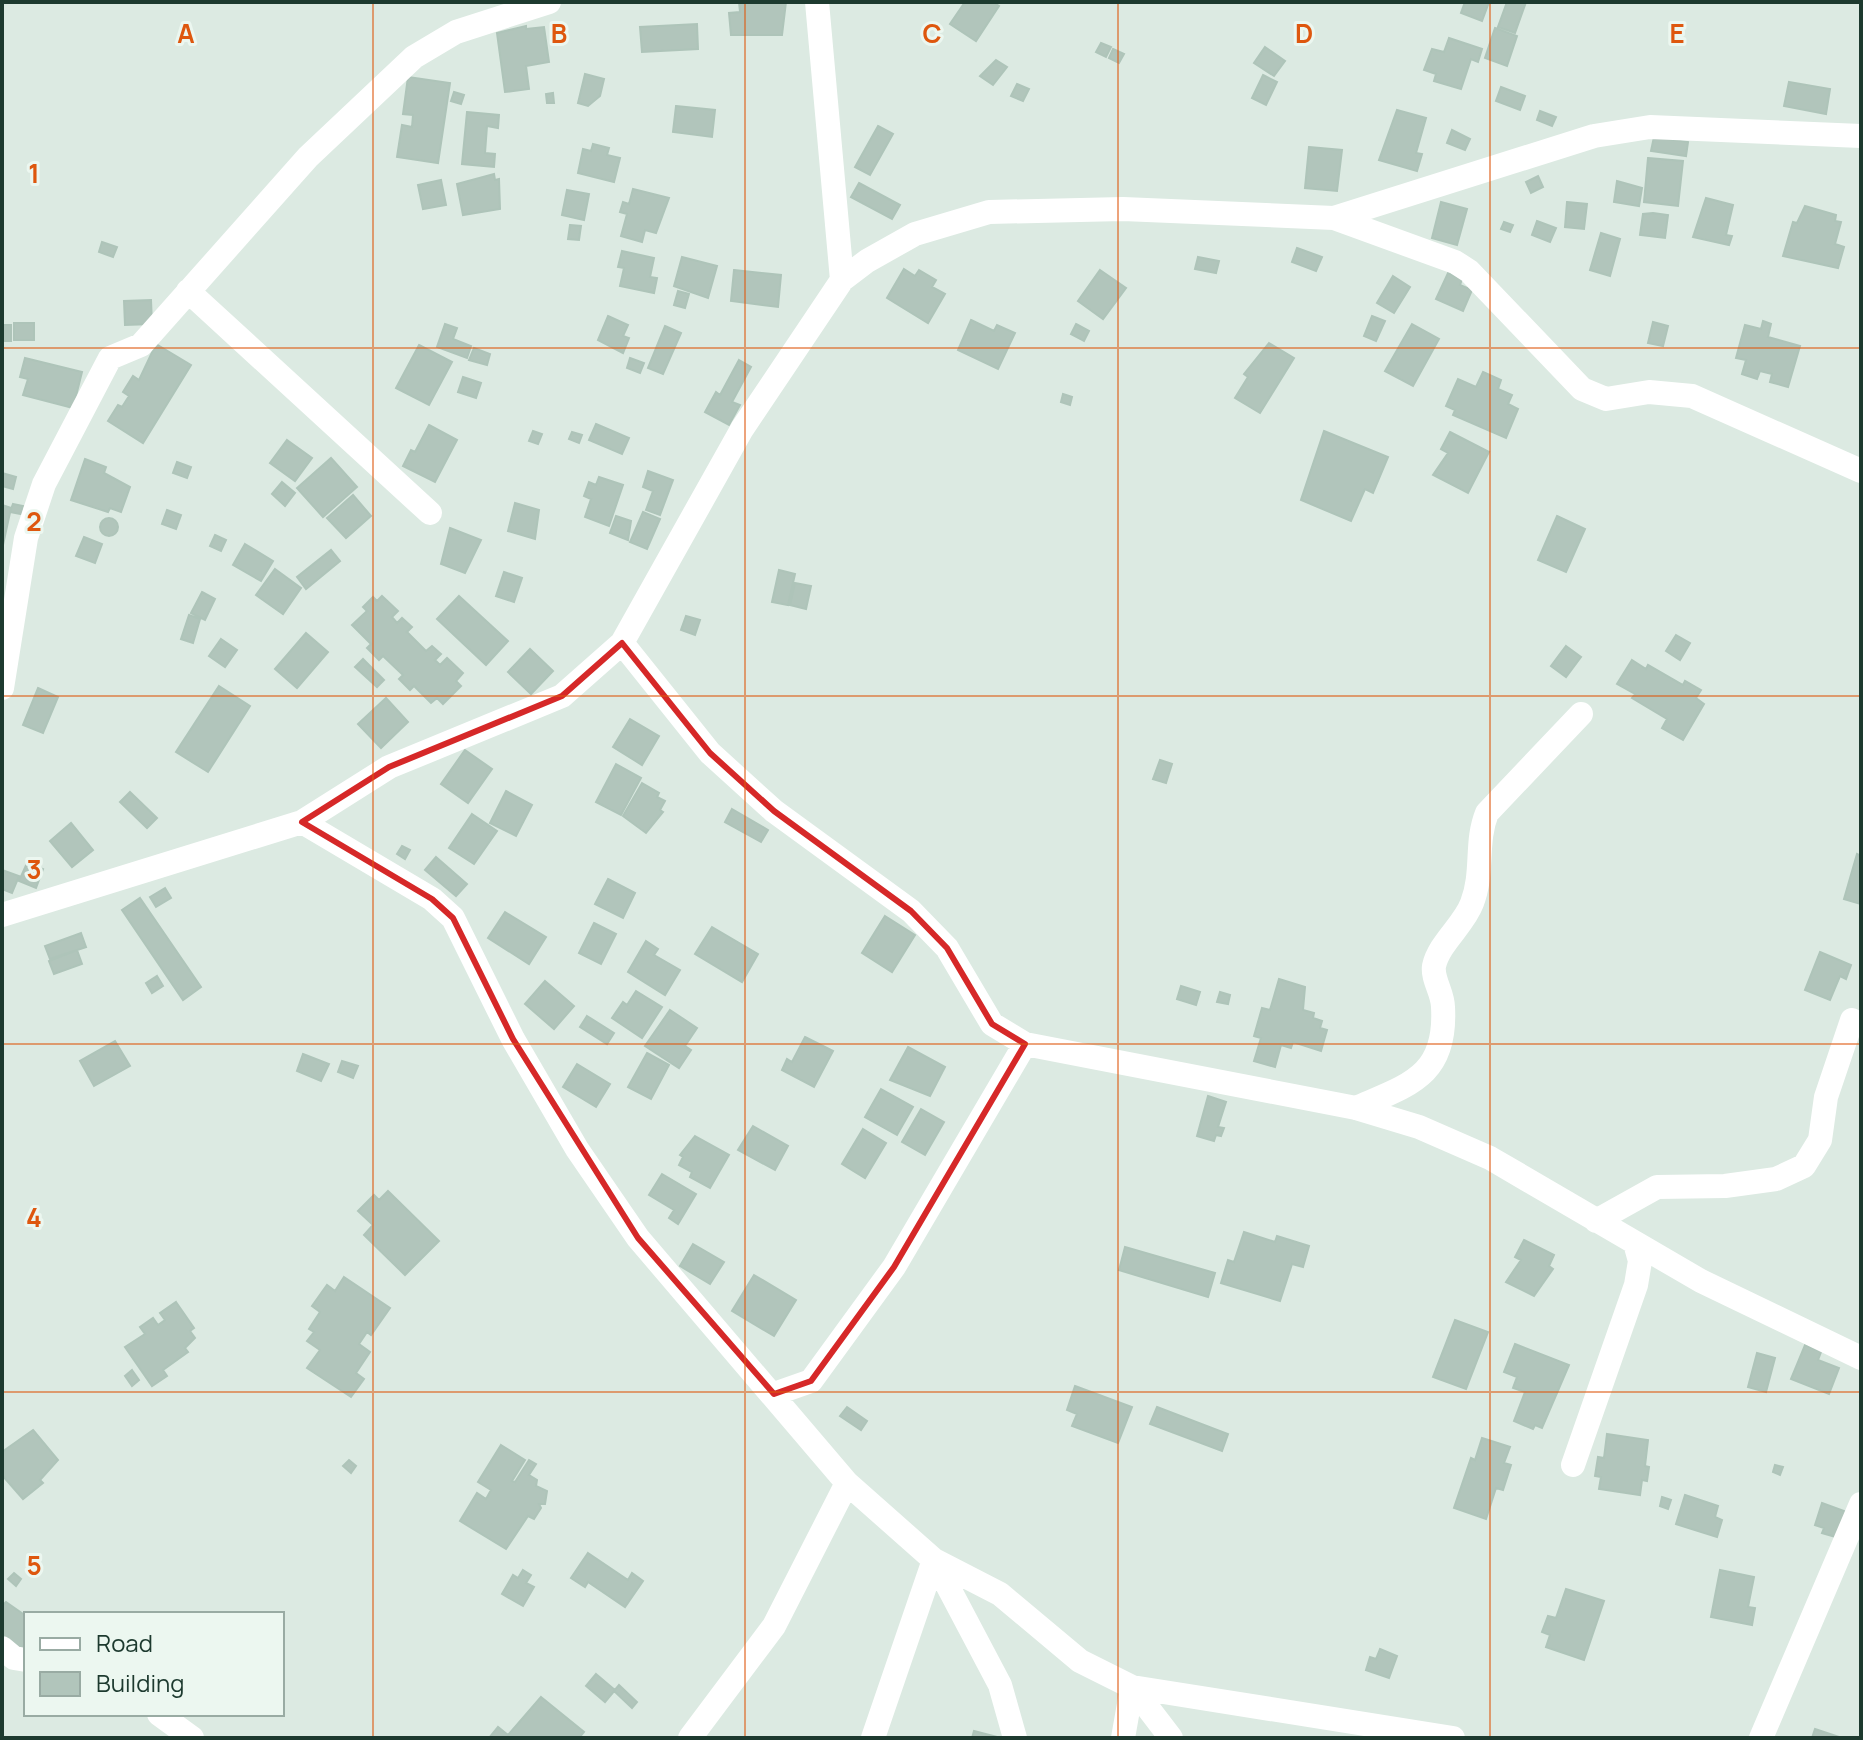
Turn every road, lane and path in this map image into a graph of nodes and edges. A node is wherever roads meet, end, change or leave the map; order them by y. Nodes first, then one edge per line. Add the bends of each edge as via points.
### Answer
1 (549, 2) edge
2 (817, 2) edge
3 (1861, 136) edge
4 (1334, 218) junction
5 (842, 280) junction
6 (188, 291) junction
7 (1861, 471) edge
8 (430, 513) dead end
9 (622, 643) junction
10 (4, 657) edge
11 (2, 688) edge
12 (1581, 714) dead end
13 (302, 822) junction
14 (2, 915) edge
15 (1852, 1020) dead end
16 (1025, 1044) junction
17 (1356, 1108) junction
18 (1596, 1221) junction
19 (1635, 1243) junction
20 (1861, 1358) edge
21 (774, 1394) junction
22 (1573, 1465) dead end
23 (847, 1483) junction
24 (1861, 1504) edge
25 (934, 1560) junction
26 (2, 1648) edge
27 (24, 1660) edge
28 (1132, 1687) junction
29 (162, 1716) edge
30 (192, 1738) edge
31 (690, 1738) edge
32 (873, 1738) edge
33 (1015, 1738) edge
34 (1123, 1738) edge
35 (1171, 1738) edge
36 (1453, 1738) edge
37 (1761, 1738) edge

1 - 6 street via 456,32 414,57 308,157
2 - 5 street
3 - 4 street via 1650,127 1594,136
4 - 5 street via 1123,209 989,212 915,234
4 - 7 street via 1462,266 1582,389 1606,399 1649,392 1692,396
5 - 9 street via 742,429
6 - 8 street
6 - 10 street via 141,345 110,358 44,484 26,538
9 - 13 street via 562,696 389,767
9 - 16 street via 710,753 774,811 911,911 947,948 992,1024
10 - 11 street
12 - 17 street via 1487,813 1480,830 1481,874 1472,905 1436,958 1433,971 1444,1025 1435,1056 1421,1079
13 - 14 street
13 - 21 street via 432,899 453,918 513,1039 577,1149 629,1226
15 - 18 street via 1826,1097 1820,1140 1804,1166 1776,1179 1657,1187
16 - 17 street
16 - 21 street via 894,1267 811,1381
17 - 18 street via 1419,1127 1490,1158
18 - 19 street
19 - 20 street
19 - 22 street via 1640,1261 1636,1285
21 - 23 street
23 - 25 street
23 - 31 street via 774,1626
24 - 37 street
25 - 28 street via 1000,1594 1080,1661
25 - 32 street
25 - 33 street via 1000,1685
26 - 27 street
28 - 34 street
28 - 35 street
28 - 36 street
29 - 30 street

